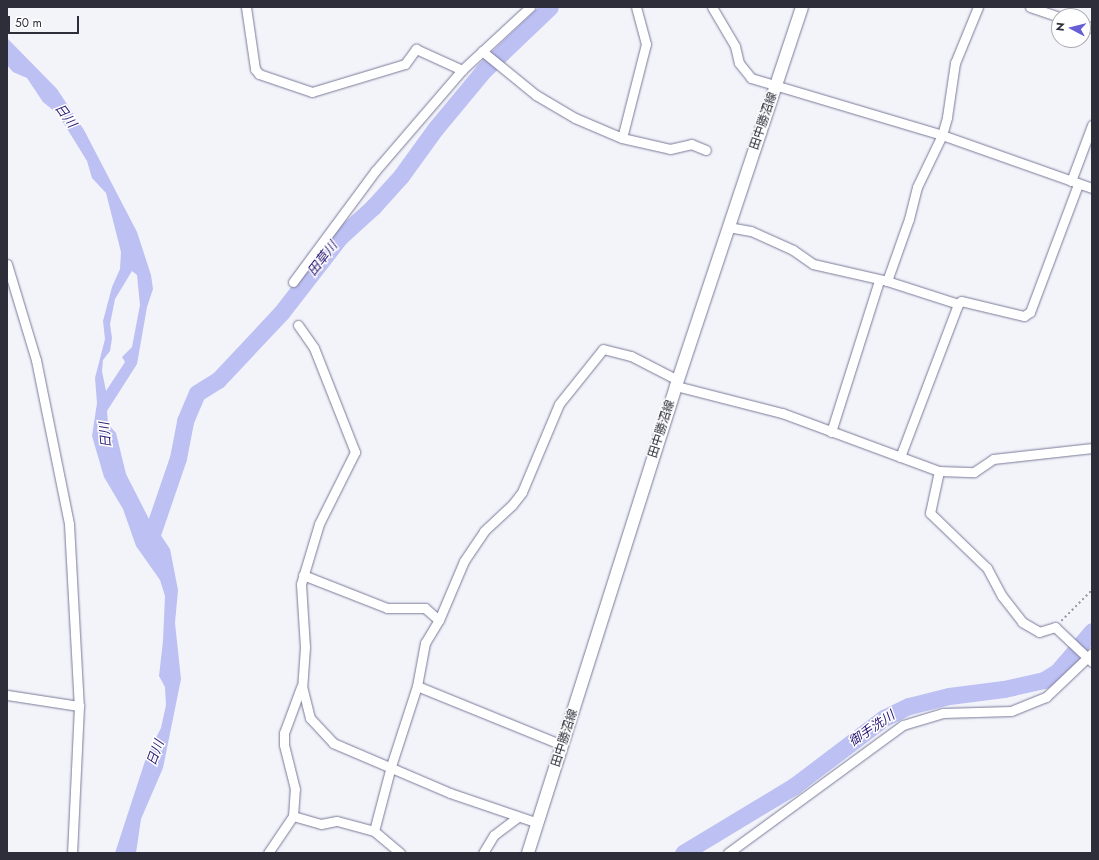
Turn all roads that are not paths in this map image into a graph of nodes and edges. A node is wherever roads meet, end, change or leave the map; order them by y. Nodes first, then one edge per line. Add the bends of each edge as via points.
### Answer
1 (246, 7) edge
2 (530, 7) edge
3 (636, 7) edge
4 (712, 7) edge
5 (802, 7) edge
6 (978, 7) edge
7 (1030, 7) edge
8 (1051, 14) edge
9 (483, 52) junction
10 (462, 70) junction
11 (776, 85) junction
12 (1092, 125) edge
13 (942, 135) junction
14 (622, 138) junction
15 (706, 150) dead end
16 (1075, 182) junction
17 (1092, 188) edge
18 (728, 227) junction
19 (7, 264) edge
20 (883, 281) junction
21 (293, 282) dead end
22 (958, 304) junction
23 (298, 325) dead end
24 (677, 383) junction
25 (831, 432) junction
26 (1092, 448) edge
27 (900, 457) junction
28 (940, 470) junction
29 (303, 575) junction
30 (439, 620) junction
31 (1089, 658) edge
32 (302, 686) junction
33 (417, 686) junction
34 (7, 695) edge
35 (79, 706) junction
36 (562, 745) junction
37 (391, 766) junction
38 (293, 816) junction
39 (518, 817) junction
40 (538, 823) junction
41 (374, 831) junction
42 (72, 853) edge
43 (268, 853) edge
44 (400, 853) edge
45 (483, 853) edge
46 (528, 853) edge
47 (728, 853) edge

1 - 10 street via 255,69 259,74 312,92 405,64 416,49
2 - 9 street
3 - 14 street via 646,44
4 - 11 street via 735,46 739,63 751,78
5 - 11 main road, 田中勝沼線
6 - 13 street via 955,63
7 - 8 street
9 - 10 street
9 - 14 street via 536,95 575,118
10 - 21 street via 376,170
11 - 13 street
11 - 18 main road, 田中勝沼線
12 - 16 street
13 - 16 street
13 - 20 street via 917,187
14 - 15 street via 670,149 691,144
16 - 17 street
16 - 22 street via 1030,312 1024,316 961,301
18 - 20 street via 751,231 792,250 813,264
18 - 24 main road, 田中勝沼線
19 - 35 street via 36,360 69,524
20 - 22 street
20 - 25 street
22 - 27 street
23 - 29 street via 314,348 355,452 319,524
24 - 25 street via 782,413
24 - 30 street via 630,356 603,349 559,404 522,492 484,531 464,562
24 - 36 main road, 田中勝沼線
25 - 27 street
26 - 28 street via 993,459 974,472
27 - 28 street
28 - 31 street via 930,513 987,568 1002,596 1022,622 1039,632 1057,629
29 - 30 street via 387,608 425,608
29 - 32 street via 305,647
30 - 33 street via 425,643
31 - 47 street via 1046,697 1011,711 943,713 903,725
32 - 37 street via 310,718 333,743
32 - 38 street via 284,733 284,745 295,789
33 - 36 street
33 - 37 street
34 - 35 street
35 - 42 street
36 - 40 main road, 田中勝沼線
37 - 39 street via 450,793
37 - 41 street
38 - 41 street via 321,824 337,821
38 - 43 street
39 - 40 street
39 - 45 street via 494,836
40 - 46 main road, 田中勝沼線
41 - 44 street

